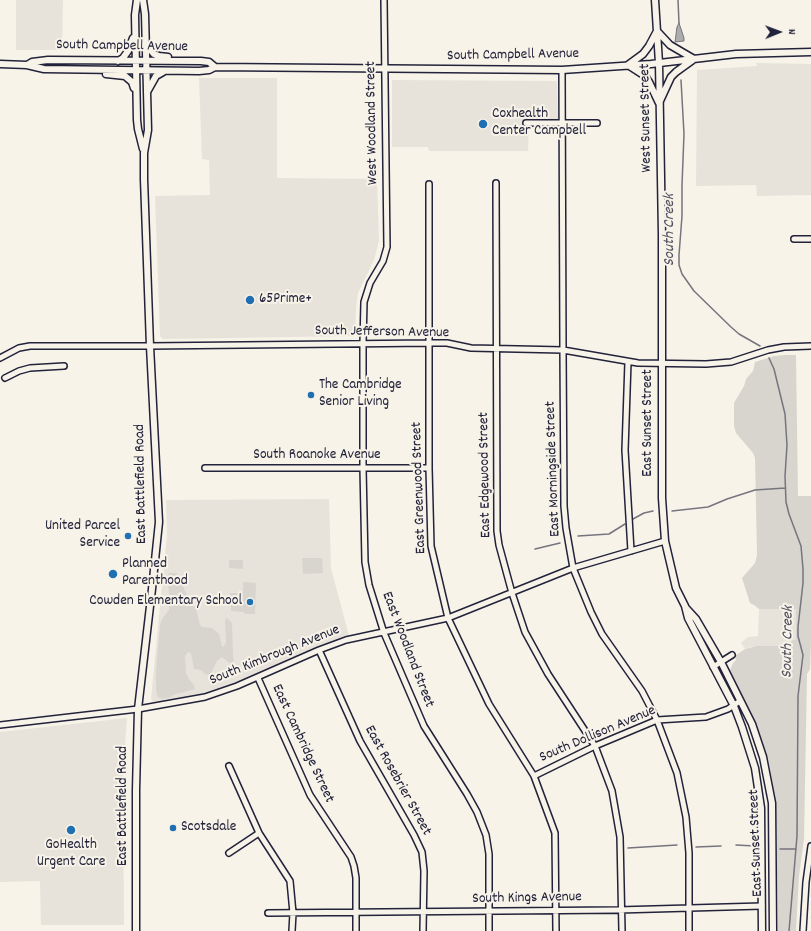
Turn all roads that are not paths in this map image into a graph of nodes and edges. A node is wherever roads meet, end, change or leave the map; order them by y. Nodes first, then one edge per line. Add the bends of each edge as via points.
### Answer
1 (137, 0) edge
2 (143, 0) edge
3 (384, 0) edge
4 (655, 0) edge
5 (657, 31) junction
6 (135, 34) junction
7 (145, 42) junction
8 (811, 52) edge
9 (694, 59) junction
10 (118, 61) junction
11 (135, 61) junction
12 (145, 61) junction
13 (195, 61) junction
14 (659, 63) junction
15 (0, 64) edge
16 (27, 65) junction
17 (628, 65) junction
18 (215, 67) junction
19 (384, 69) junction
20 (75, 70) junction
21 (146, 70) junction
22 (562, 70) junction
23 (135, 71) junction
24 (166, 71) junction
25 (136, 93) junction
26 (146, 94) junction
27 (659, 103) junction
28 (526, 123) dead end
29 (562, 123) junction
30 (597, 123) dead end
31 (144, 153) junction
32 (496, 183) dead end
33 (429, 184) dead end
34 (662, 235) joint
35 (794, 239) dead end
36 (811, 239) edge
37 (387, 247) joint
38 (363, 343) junction
39 (430, 343) junction
40 (150, 346) junction
41 (811, 346) edge
42 (496, 349) junction
43 (563, 350) junction
44 (0, 358) edge
45 (628, 362) junction
46 (662, 364) junction
47 (64, 366) dead end
48 (5, 378) dead end
49 (205, 468) dead end
50 (363, 468) junction
51 (429, 468) junction
52 (665, 541) junction
53 (631, 551) junction
54 (573, 568) junction
55 (512, 594) junction
56 (685, 606) junction
57 (448, 618) junction
58 (384, 633) junction
59 (319, 650) junction
60 (732, 655) dead end
61 (721, 662) junction
62 (713, 667) junction
63 (258, 678) junction
64 (740, 701) junction
65 (734, 706) junction
66 (138, 709) junction
67 (657, 720) junction
68 (0, 725) edge
69 (595, 746) junction
70 (229, 766) dead end
71 (534, 776) junction
72 (259, 833) junction
73 (811, 846) edge
74 (229, 853) dead end
75 (810, 862) edge
76 (762, 906) junction
77 (689, 908) junction
78 (622, 910) junction
79 (556, 911) junction
80 (356, 912) junction
81 (489, 912) junction
82 (268, 913) dead end
83 (293, 913) junction
84 (422, 913) junction
85 (136, 931) edge
86 (292, 931) edge
87 (356, 931) edge
88 (422, 931) edge
89 (489, 931) edge
90 (556, 931) edge
91 (622, 931) edge
92 (689, 931) edge
93 (762, 931) edge
94 (773, 931) edge
95 (803, 931) edge

1 - 6 main road
2 - 7 main road
3 - 19 street, West Woodland Street
4 - 5 main road, West Sunset Street
5 - 9 main road via 670,45
5 - 14 main road, West Sunset Street
5 - 17 main road via 646,50
6 - 10 main road via 128,51
6 - 11 main road
7 - 12 main road
7 - 13 main road via 150,50 159,56 188,58
8 - 9 main road, South Campbell Avenue via 736,54
9 - 14 main road, South Campbell Avenue
9 - 27 main road via 671,77
10 - 11 main road, South Campbell Avenue
10 - 16 main road, South Campbell Avenue via 48,60
11 - 12 main road, South Campbell Avenue
11 - 23 main road
12 - 13 main road, South Campbell Avenue
12 - 21 main road
13 - 18 main road, South Campbell Avenue via 209,62
14 - 17 main road, South Campbell Avenue
14 - 27 main road, West Sunset Street
15 - 16 main road, South Campbell Avenue
16 - 20 main road, South Campbell Avenue via 44,69
17 - 22 main road, South Campbell Avenue
17 - 27 main road via 645,76
18 - 19 main road, South Campbell Avenue
18 - 24 main road, South Campbell Avenue via 198,72
19 - 22 main road, South Campbell Avenue
19 - 37 street, West Woodland Street
20 - 23 main road, South Campbell Avenue
20 - 25 main road via 90,74 124,76 132,82
21 - 23 main road, South Campbell Avenue
21 - 24 main road, South Campbell Avenue
21 - 26 main road
22 - 29 street, East Morningside Street
23 - 25 main road
24 - 26 main road via 156,76
25 - 31 main road via 138,129
26 - 31 main road via 148,130
27 - 34 main road, West Sunset Street
28 - 29 street
29 - 30 street
29 - 43 street, East Morningside Street
31 - 40 main road, East Battlefield Road
32 - 42 street, East Edgewood Street
33 - 39 street, East Greenwood Street
34 - 46 main road, East Sunset Street
35 - 36 street
37 - 38 street, East Woodland Street via 364,302
38 - 39 street, South Jefferson Avenue
38 - 40 street, South Jefferson Avenue
38 - 50 street, East Woodland Street
39 - 42 street, South Jefferson Avenue
39 - 51 street, East Greenwood Street
40 - 44 street, South Jefferson Avenue via 30,346 19,348
40 - 66 main road, East Battlefield Road via 159,522
41 - 46 street, South Jefferson Avenue via 775,348 723,363
42 - 43 street, South Jefferson Avenue
42 - 55 street, East Edgewood Street via 497,531
43 - 45 street, South Jefferson Avenue
43 - 54 street, East Morningside Street via 564,506
45 - 46 street, South Jefferson Avenue
45 - 53 street via 625,450
46 - 52 main road, East Sunset Street via 662,498
47 - 48 street via 39,366
49 - 50 street, South Roanoke Avenue
50 - 51 street, South Roanoke Avenue
50 - 58 street, East Woodland Street via 365,562
51 - 57 street, East Greenwood Street via 431,546
52 - 53 street, South Kimbrough Avenue
52 - 56 main road, East Sunset Street via 676,588
53 - 54 street, South Kimbrough Avenue
54 - 55 street, South Kimbrough Avenue
54 - 67 street, East Morningside Street via 602,634 642,691
55 - 57 street, South Kimbrough Avenue
55 - 69 street, East Edgewood Street via 525,632 548,674
56 - 61 main road, East Sunset Street
56 - 62 main road, East Sunset Street via 688,618
57 - 58 street, South Kimbrough Avenue
57 - 71 street, East Greenwood Street via 489,704
58 - 59 street, South Kimbrough Avenue via 346,640
58 - 81 street, East Woodland Street via 424,726 467,794 486,835 489,854
59 - 63 street, South Kimbrough Avenue
59 - 84 street, East Rosebrier Street via 360,741 422,852
60 - 61 street
61 - 62 street
61 - 64 main road, East Sunset Street
62 - 65 main road, East Sunset Street
63 - 66 street, South Kimbrough Avenue via 205,697
63 - 80 street, East Cambridge Street via 310,795 351,857 356,878
64 - 65 street, South Dollison Avenue
64 - 94 main road, East Sunset Street via 752,724 763,757 772,803
65 - 67 street, South Dollison Avenue via 706,717
65 - 76 main road, East Sunset Street via 755,768 761,808
66 - 68 street, South Kimbrough Avenue
66 - 85 main road, East Battlefield Road
67 - 69 street, South Dollison Avenue
67 - 77 street, East Morningside Street via 677,773 686,817
69 - 71 street, South Dollison Avenue
69 - 78 street, East Edgewood Street via 612,791 618,819
70 - 72 street
71 - 79 street, East Greenwood Street via 555,833
72 - 74 street
72 - 83 street via 290,882
73 - 75 street
75 - 95 street via 804,894
76 - 77 street, South Kings Avenue
76 - 93 main road, East Sunset Street
77 - 78 street, South Kings Avenue
77 - 92 street, East Morningside Street
78 - 79 street, South Kings Avenue
78 - 91 street, East Edgewood Street
79 - 81 street, South Kings Avenue
79 - 90 street, East Greenwood Street
80 - 83 street, South Kings Avenue
80 - 84 street, South Kings Avenue
80 - 87 street, East Cambridge Street
81 - 84 street, South Kings Avenue
81 - 89 street, East Woodland Street
82 - 83 street, South Kings Avenue
83 - 86 street
84 - 88 street, East Rosebrier Street

